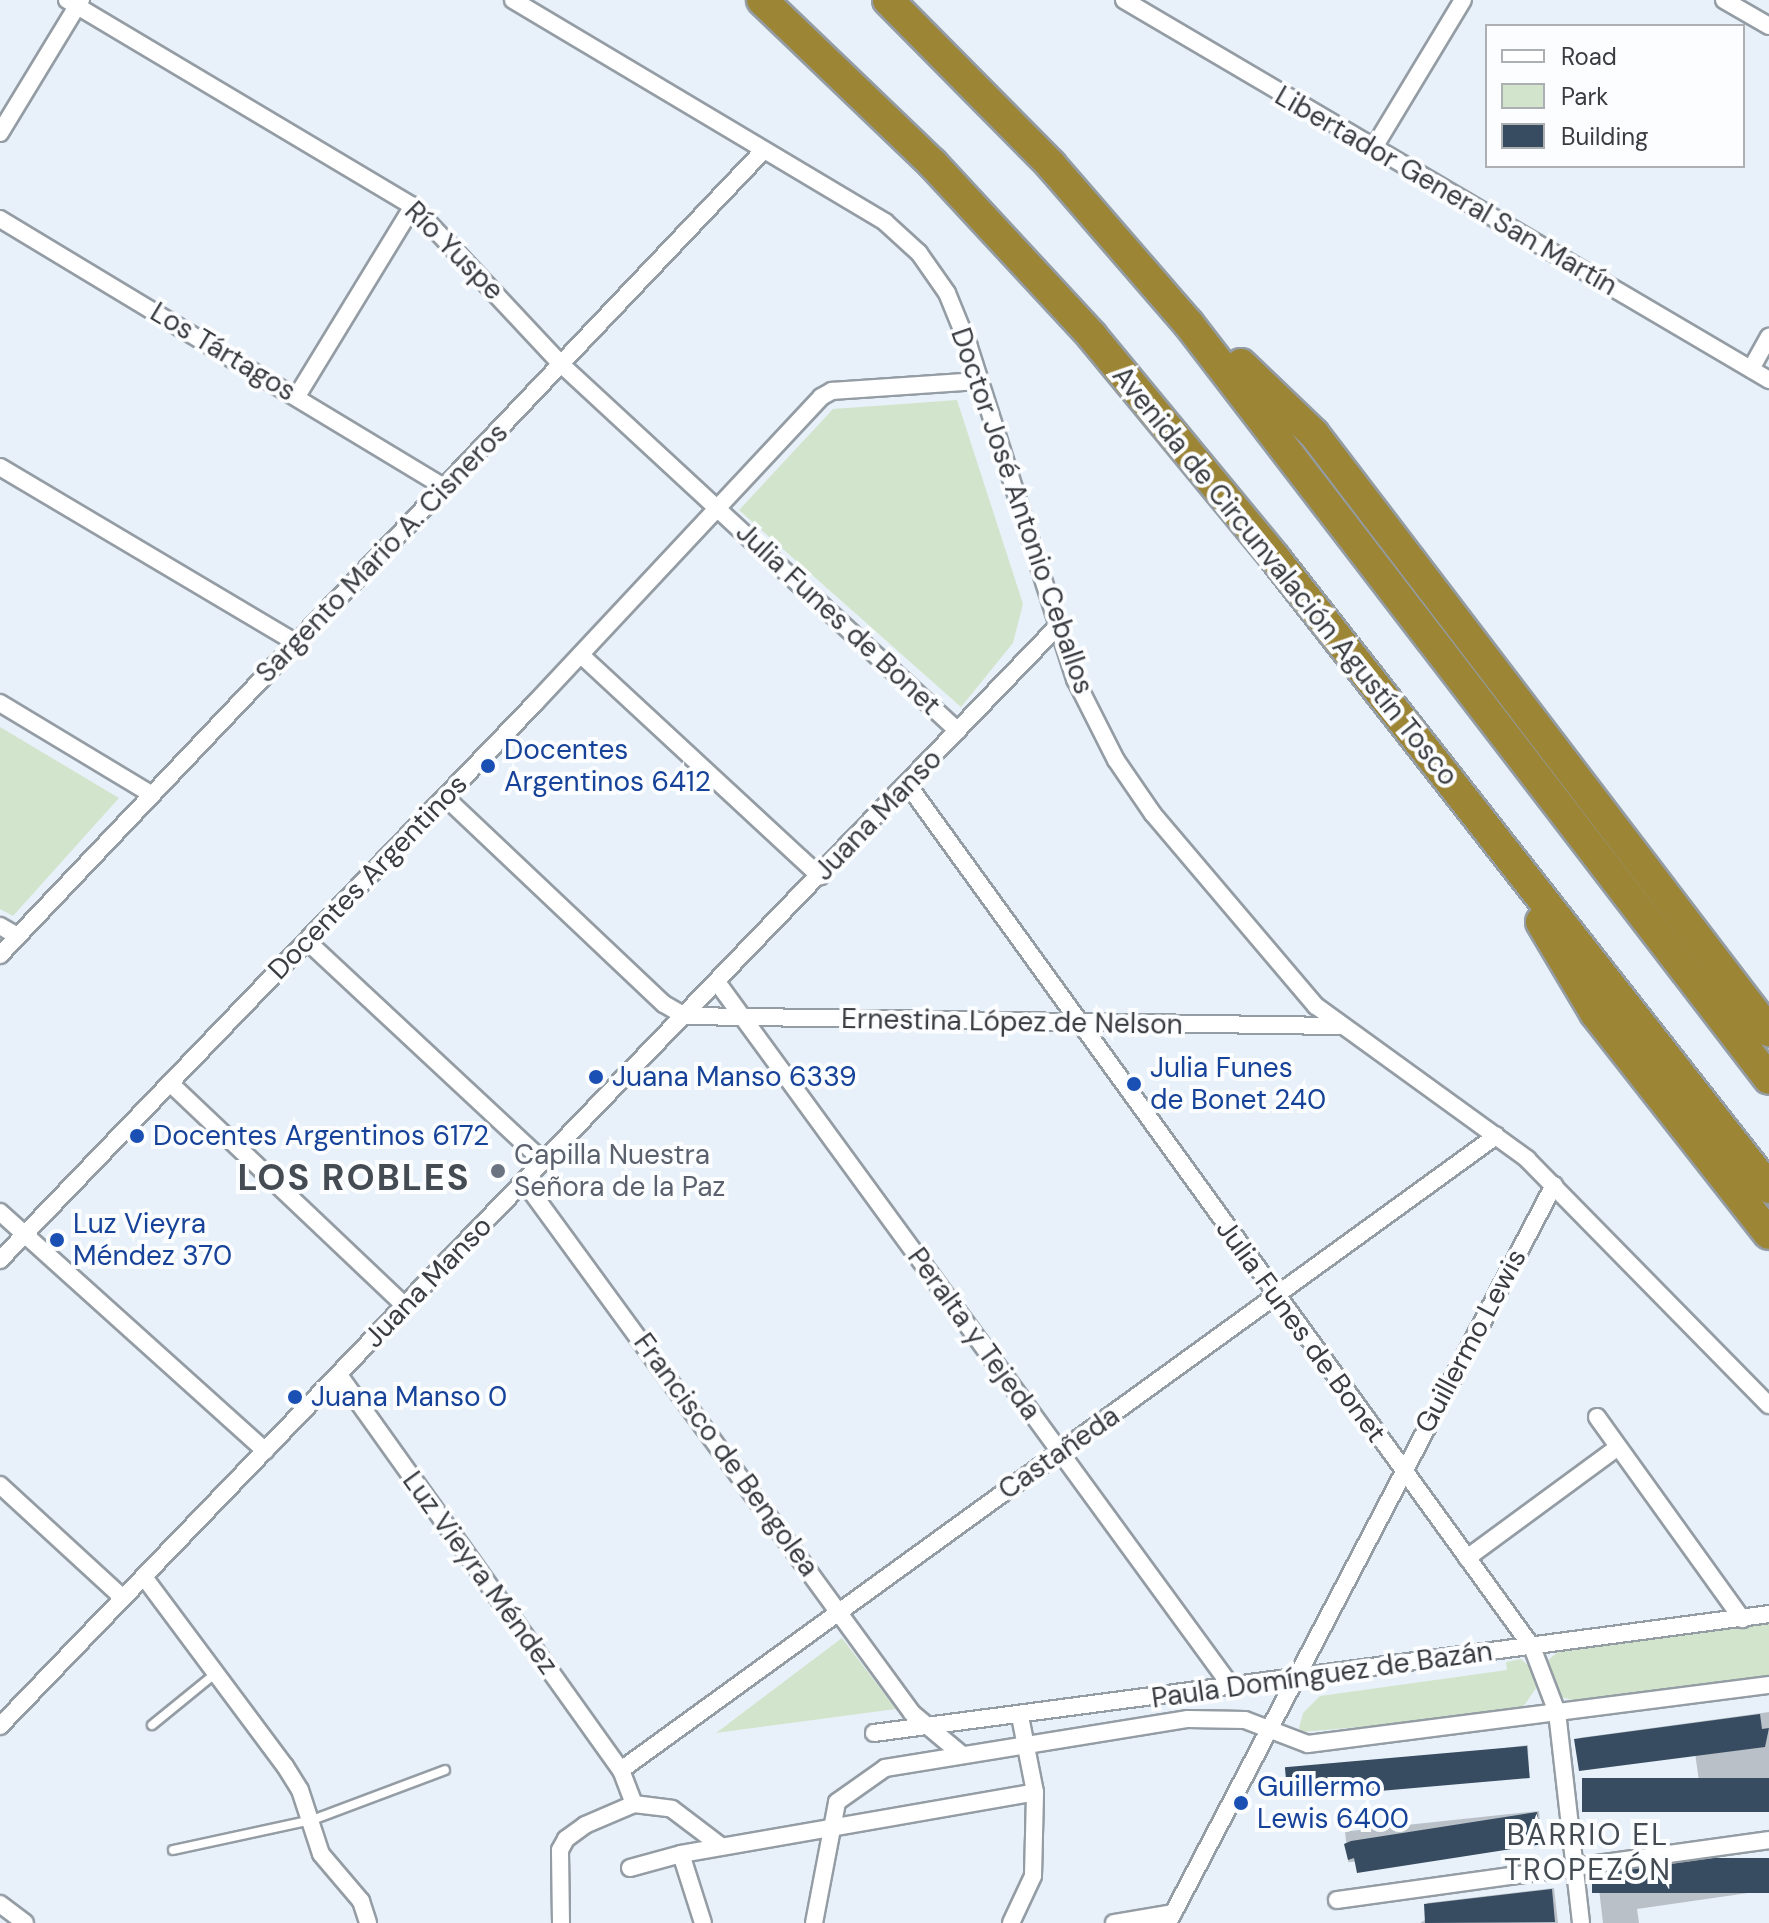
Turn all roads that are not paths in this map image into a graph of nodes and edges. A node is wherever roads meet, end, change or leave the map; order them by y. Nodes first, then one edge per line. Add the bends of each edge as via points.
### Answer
1 (513, 0) edge
2 (762, 0) edge
3 (888, 0) edge
4 (1124, 0) edge
5 (1463, 0) edge
6 (1724, 0) edge
7 (75, 2) edge
8 (1769, 26) edge
9 (0, 133) edge
10 (1373, 149) junction
11 (763, 151) junction
12 (413, 206) junction
13 (0, 219) edge
14 (1145, 272) junction
15 (1769, 337) edge
16 (562, 365) junction
17 (1751, 369) junction
18 (1769, 380) edge
19 (978, 381) junction
20 (297, 396) junction
21 (0, 467) edge
22 (444, 487) junction
23 (717, 507) junction
24 (1055, 629) junction
25 (297, 643) junction
26 (581, 655) junction
27 (0, 703) edge
28 (958, 731) junction
29 (908, 785) junction
30 (149, 793) junction
31 (445, 797) junction
32 (1483, 824) junction
33 (820, 876) junction
34 (0, 926) edge
35 (17, 936) junction
36 (307, 941) junction
37 (0, 955) edge
38 (717, 982) junction
39 (685, 1016) junction
40 (745, 1020) junction
41 (1077, 1022) junction
42 (1339, 1026) junction
43 (1769, 1031) edge
44 (1769, 1079) edge
45 (170, 1083) junction
46 (1496, 1136) junction
47 (544, 1162) junction
48 (525, 1183) junction
49 (1554, 1185) junction
50 (1769, 1188) edge
51 (0, 1212) edge
52 (25, 1234) junction
53 (1769, 1234) edge
54 (0, 1260) edge
55 (1277, 1297) junction
56 (405, 1306) junction
57 (339, 1375) junction
58 (1769, 1405) edge
59 (1597, 1417) dead end
60 (1617, 1448) junction
61 (265, 1451) junction
62 (1060, 1452) junction
63 (1401, 1472) junction
64 (0, 1485) edge
65 (1467, 1558) junction
66 (144, 1577) junction
67 (123, 1598) junction
68 (839, 1608) junction
69 (1769, 1614) edge
70 (1742, 1619) junction
71 (1532, 1647) junction
72 (217, 1672) junction
73 (1294, 1679) junction
74 (1769, 1685) edge
75 (1231, 1686) junction
76 (1557, 1712) junction
77 (1020, 1716) junction
78 (152, 1725) dead end
79 (0, 1726) edge
80 (927, 1726) junction
81 (1269, 1728) junction
82 (874, 1733) dead end
83 (1030, 1745) junction
84 (960, 1753) junction
85 (445, 1770) dead end
86 (621, 1770) junction
87 (1035, 1792) junction
88 (634, 1804) junction
89 (312, 1820) junction
90 (828, 1826) junction
91 (1769, 1840) edge
92 (721, 1846) junction
93 (173, 1850) dead end
94 (681, 1854) junction
95 (1573, 1866) junction
96 (630, 1868) dead end
97 (1337, 1900) dead end
98 (0, 1904) edge
99 (0, 1916) edge
100 (1170, 1918) edge
101 (3, 1923) edge
102 (25, 1923) edge
103 (368, 1923) edge
104 (561, 1923) edge
105 (703, 1923) edge
106 (814, 1923) edge
107 (1011, 1923) edge
108 (1114, 1923) edge
109 (1581, 1923) edge

1 - 11 street, Doctor José Antonio Ceballos
2 - 32 highway, Avenida de Circunvalación Agustín Tosco via 932,163 1092,336
3 - 14 highway via 1011,123
4 - 10 street, Libertador General San Martín
5 - 10 street
6 - 8 street
7 - 9 street
7 - 12 street, Río Yuspe
10 - 17 street, Libertador General San Martín
11 - 16 street, Sargento Mario A. Cisneros
11 - 19 street, Doctor José Antonio Ceballos via 885,222 919,253 947,293
12 - 16 street, Río Yuspe
12 - 20 street
13 - 20 street, Los Tártagos
14 - 43 highway via 1314,434
14 - 44 highway via 1283,442
15 - 17 street
16 - 22 street, Sargento Mario A. Cisneros
16 - 23 street, Río Yuspe
17 - 18 street, Libertador General San Martín
19 - 23 street, Docentes Argentinos via 832,391
19 - 24 street, Doctor José Antonio Ceballos
20 - 22 street, Los Tártagos
21 - 25 street
22 - 25 street, Sargento Mario A. Cisneros
23 - 26 street, Docentes Argentinos
23 - 28 street, Julia Funes de Bonet
24 - 28 street, Juana Manso
24 - 42 street, Doctor José Antonio Ceballos via 1090,711 1133,787 1283,973
25 - 30 street, Sargento Mario A. Cisneros
26 - 31 street, Docentes Argentinos
26 - 33 street
27 - 30 street
28 - 29 street, Juana Manso
29 - 33 street, Juana Manso
29 - 41 street, Julia Funes de Bonet
30 - 35 street, Sargento Mario A. Cisneros
31 - 36 street, Docentes Argentinos
31 - 39 street via 664,1004
32 - 50 highway, Avenida de Circunvalación Agustín Tosco
32 - 53 highway via 1595,1013
33 - 38 street, Juana Manso
34 - 35 street
35 - 37 street, Sargento Mario A. Cisneros
36 - 45 street, Docentes Argentinos
36 - 47 street
38 - 39 street, Juana Manso
38 - 40 street, Peralta y Tejeda
39 - 40 street, Ernestina López de Nelson
39 - 47 street, Juana Manso
40 - 41 street, Ernestina López de Nelson
40 - 62 street, Peralta y Tejeda
41 - 42 street, Ernestina López de Nelson
41 - 55 street, Julia Funes de Bonet
42 - 46 street, Doctor José Antonio Ceballos
45 - 52 street, Docentes Argentinos
45 - 56 street
46 - 49 street, Doctor José Antonio Ceballos
46 - 55 street, Castañeda
47 - 48 street, Juana Manso
48 - 56 street, Juana Manso
48 - 68 street, Francisco de Bengolea
49 - 58 street, Doctor José Antonio Ceballos
49 - 63 street, Guillermo Lewis
51 - 52 street
52 - 54 street, Docentes Argentinos
52 - 61 street
55 - 62 street, Castañeda
55 - 63 street, Julia Funes de Bonet
56 - 57 street, Juana Manso
57 - 61 street, Juana Manso
57 - 86 street, Luz Vieyra Méndez
59 - 60 street
60 - 65 street
60 - 70 street
61 - 66 street, Juana Manso
62 - 68 street, Castañeda
62 - 75 street, Peralta y Tejeda
63 - 65 street, Julia Funes de Bonet
63 - 73 street, Guillermo Lewis
64 - 67 street
65 - 71 street, Julia Funes de Bonet
66 - 67 street, Juana Manso
66 - 72 street
67 - 79 street, Juana Manso
68 - 80 street, Francisco de Bengolea
68 - 86 street, Castañeda
69 - 70 street, Paula Domínguez de Bazán
70 - 71 street, Paula Domínguez de Bazán
71 - 73 street, Paula Domínguez de Bazán
71 - 76 street, Julia Funes de Bonet
72 - 78 lane
72 - 89 street via 285,1766
73 - 75 street, Paula Domínguez de Bazán
73 - 81 street, Guillermo Lewis
74 - 76 street, Paula Domínguez de Bazán
75 - 77 street, Paula Domínguez de Bazán
76 - 81 street, Paula Domínguez de Bazán via 1308,1744
76 - 95 street, Julia Funes de Bonet
77 - 80 street, Paula Domínguez de Bazán
77 - 83 street
80 - 82 street, Paula Domínguez de Bazán
80 - 84 street, Francisco de Bengolea via 952,1741
81 - 83 street, Paula Domínguez de Bazán via 1245,1720 1188,1719
81 - 100 street, Guillermo Lewis
83 - 84 street, Paula Domínguez de Bazán
83 - 87 street
84 - 90 street, Paula Domínguez de Bazán via 875,1773 837,1802
85 - 89 lane
86 - 88 street, Luz Vieyra Méndez
87 - 90 street
87 - 107 street via 1033,1876
88 - 92 street via 672,1809
88 - 104 street via 566,1839 560,1850
89 - 93 lane
89 - 103 street via 321,1854 361,1901
90 - 92 street
90 - 106 street
91 - 95 street
92 - 94 street
94 - 96 street
94 - 105 street
95 - 97 street
95 - 109 street, Julia Funes de Bonet
98 - 102 street
99 - 101 street
100 - 108 street

